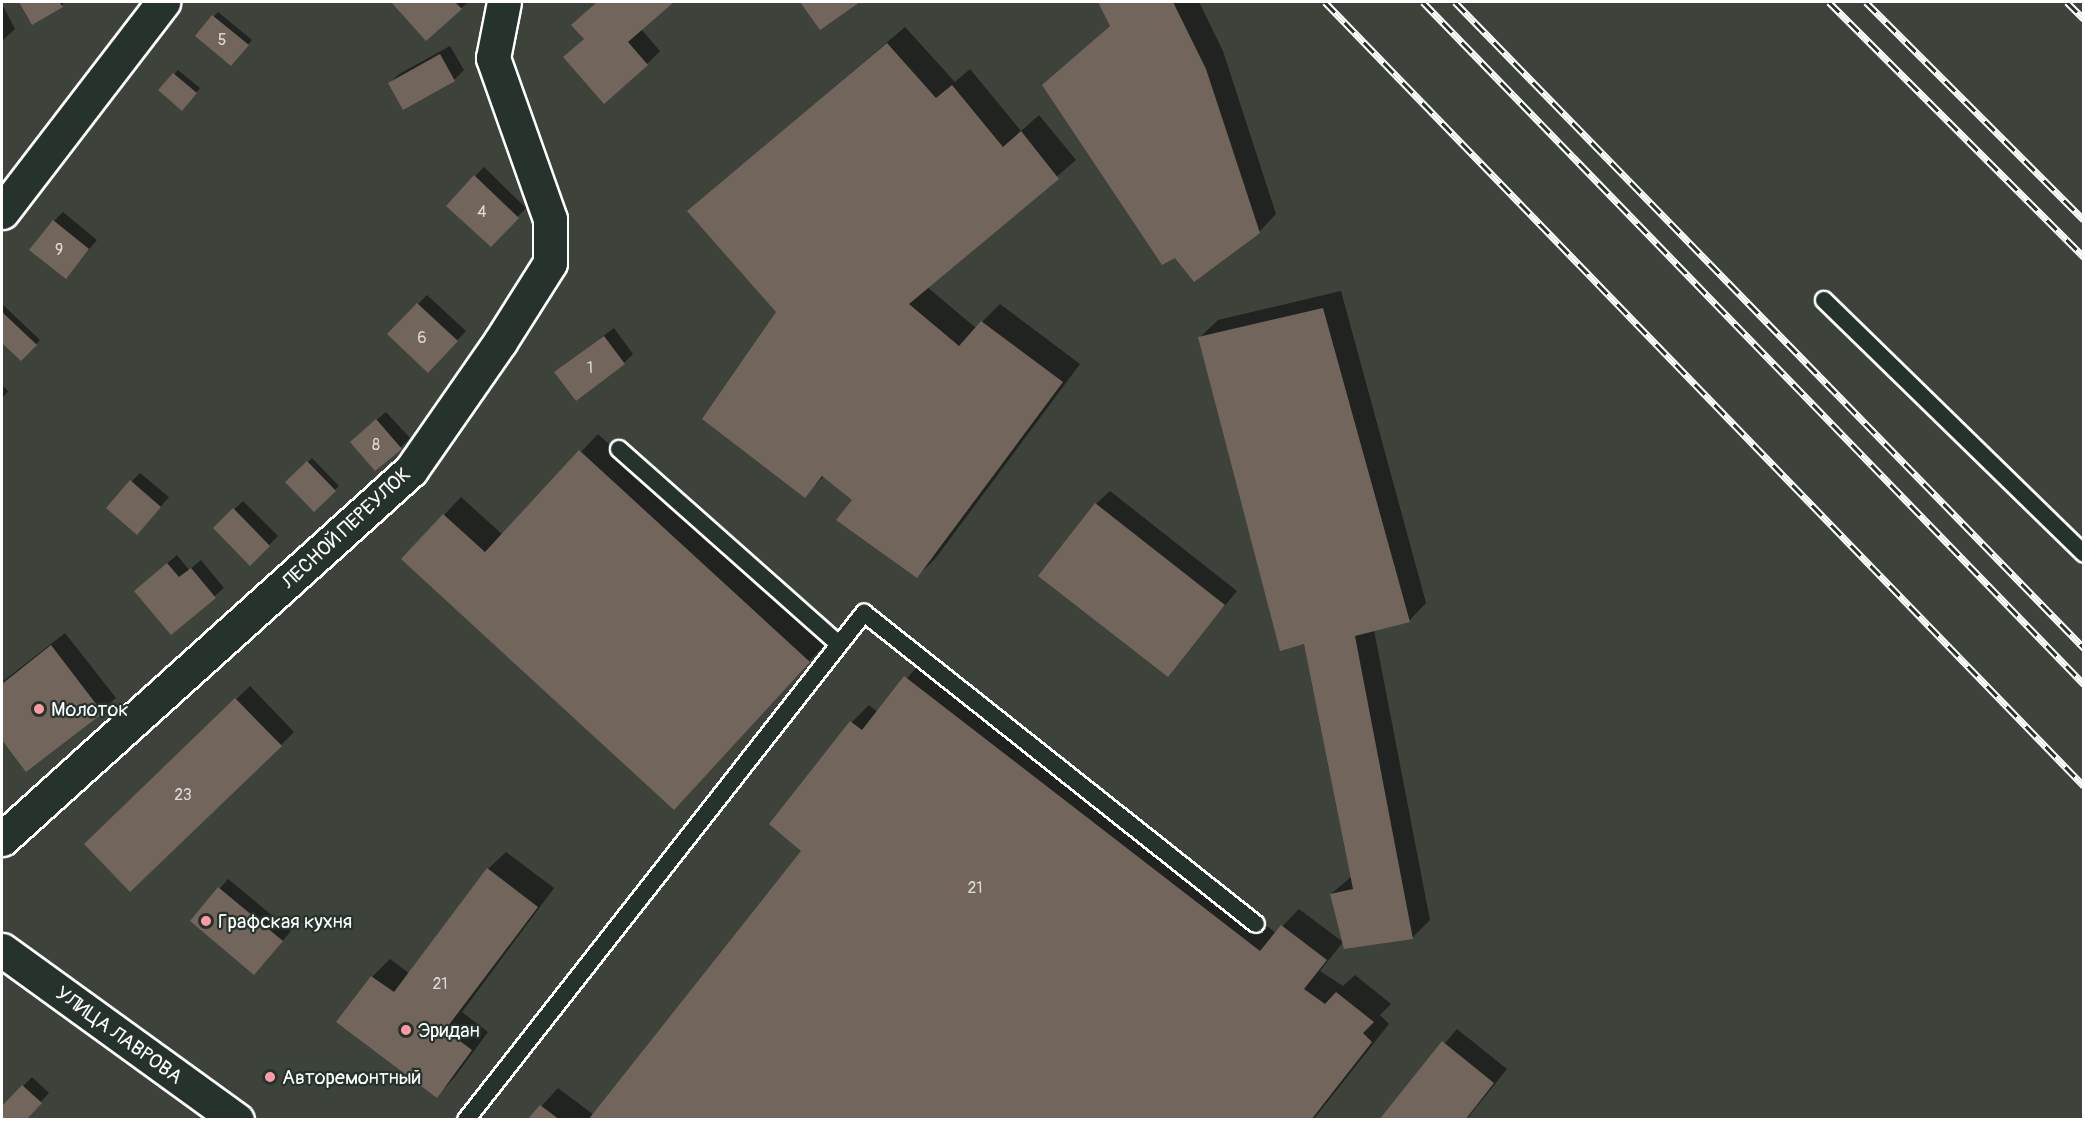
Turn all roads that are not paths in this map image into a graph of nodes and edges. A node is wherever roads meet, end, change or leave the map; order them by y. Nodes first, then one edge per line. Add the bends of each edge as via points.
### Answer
1 (163, 2) edge
2 (504, 2) edge
3 (2, 212) edge
4 (1824, 300) dead end
5 (619, 449) dead end
6 (2084, 554) edge
7 (839, 644) junction
8 (2, 839) edge
9 (1256, 924) dead end
10 (2, 950) edge
11 (237, 1119) edge
12 (466, 1119) edge

1 - 3 street
2 - 8 street, ЛЕСНОЙ ПЕРЕУЛОК via 493,58 550,219 550,263 411,470
4 - 6 lane
5 - 7 lane
7 - 9 lane via 864,613
7 - 12 lane
10 - 11 street, УЛИЦА ЛАВРОВА

